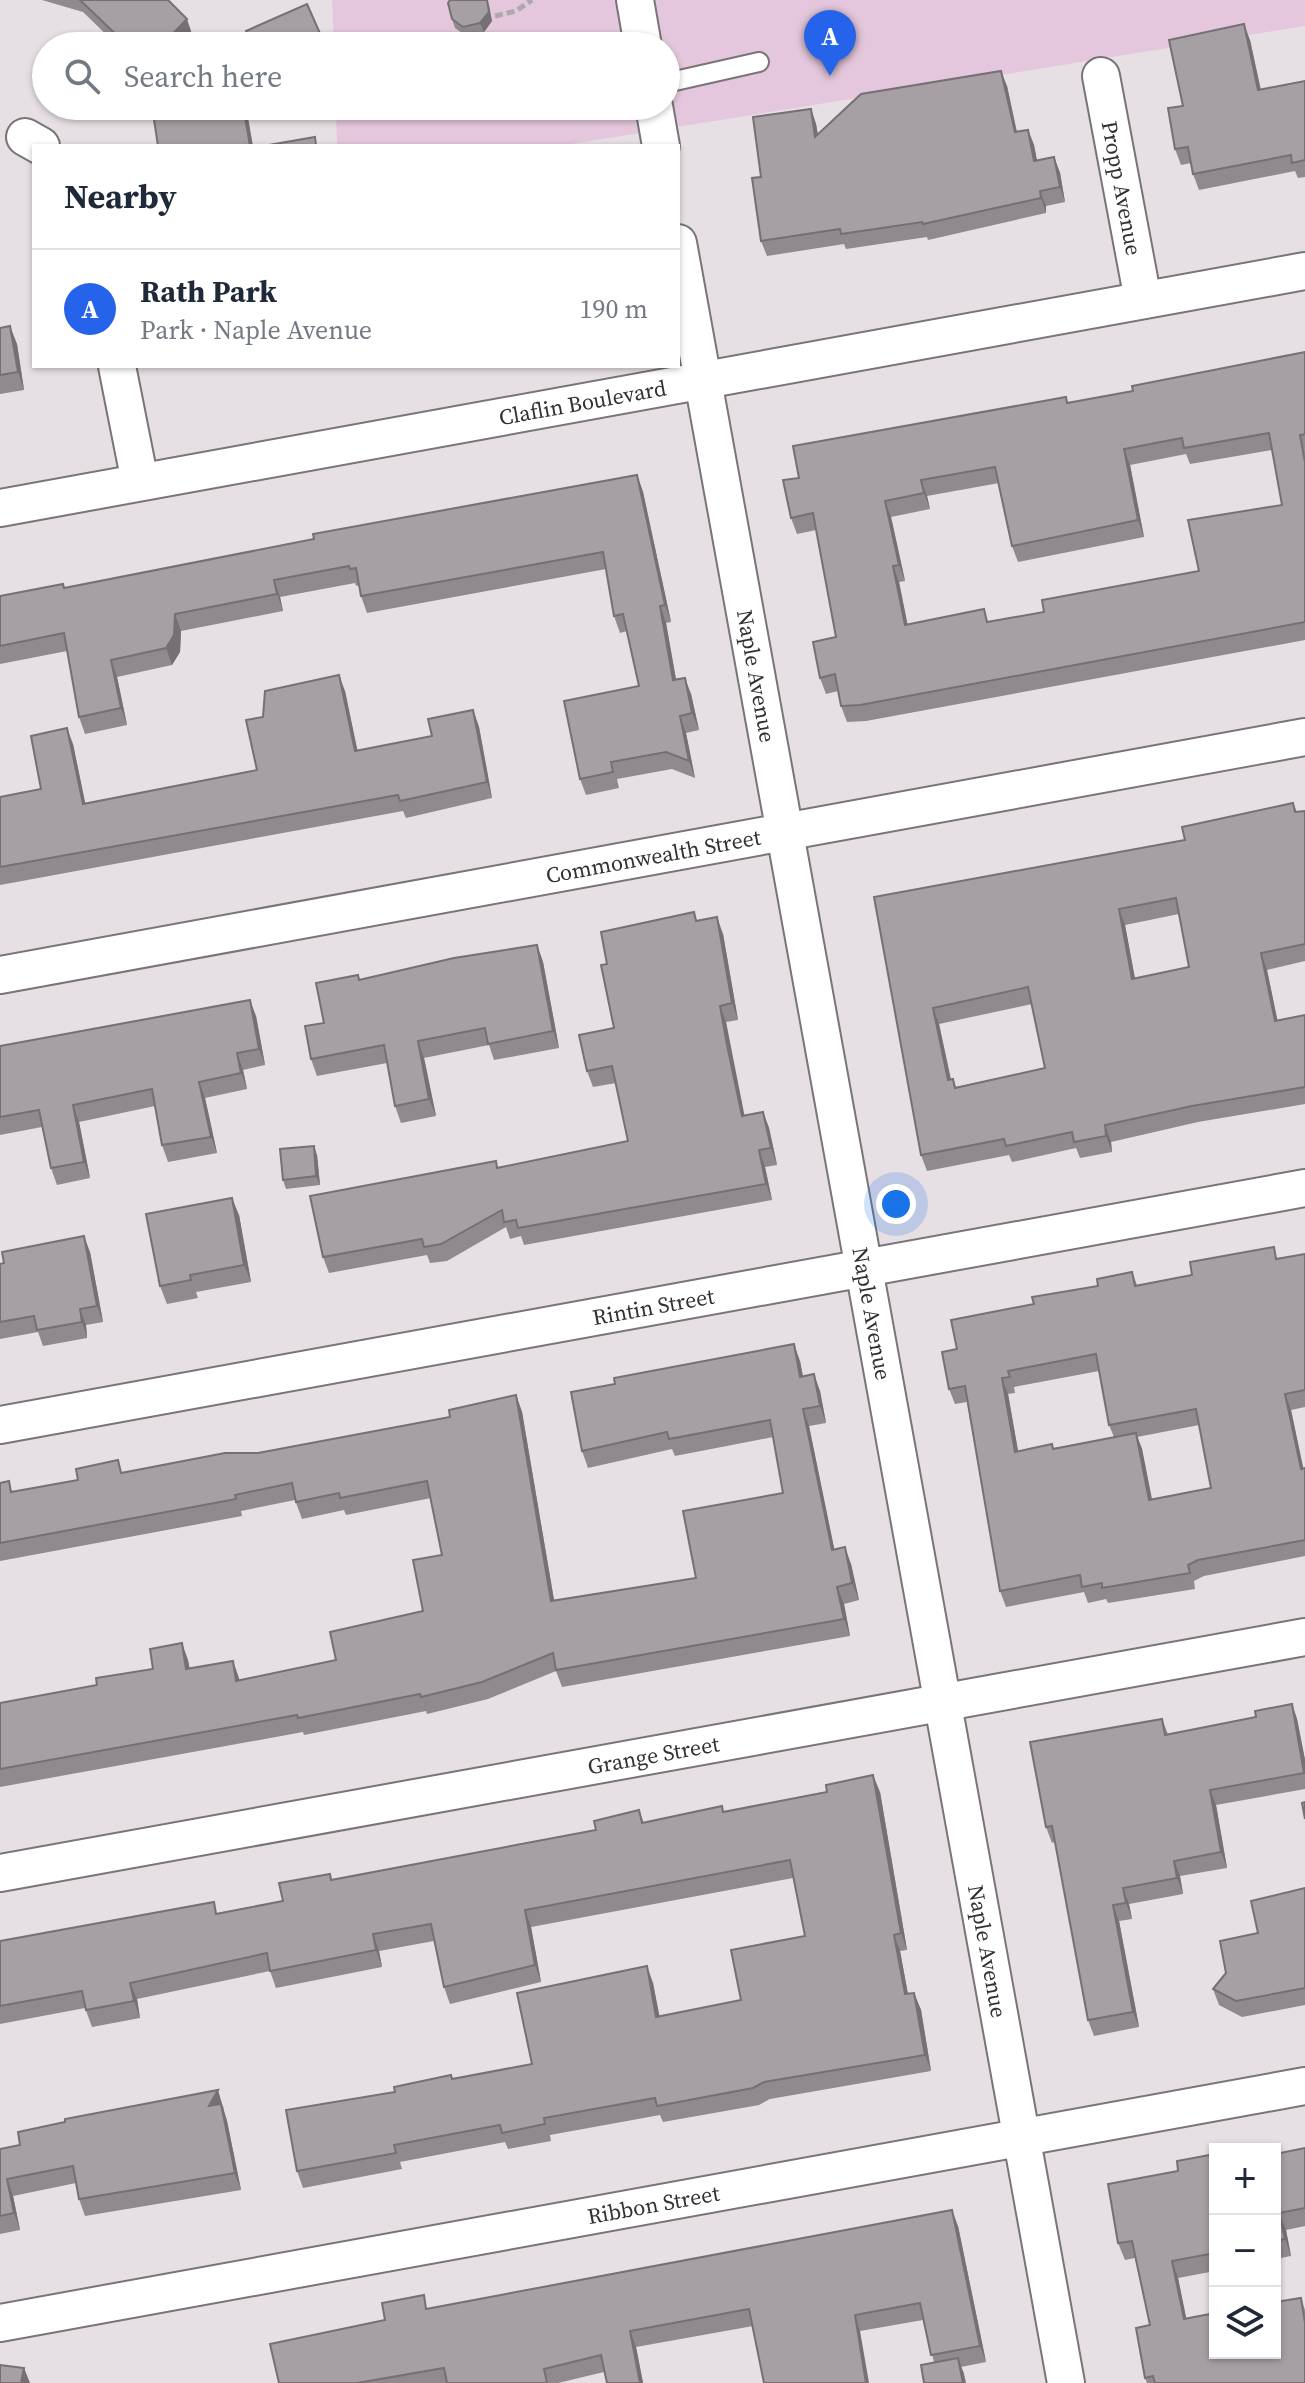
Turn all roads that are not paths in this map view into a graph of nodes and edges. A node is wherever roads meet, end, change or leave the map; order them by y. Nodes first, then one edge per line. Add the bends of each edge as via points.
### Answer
1 (635, 0) edge
2 (641, 32) edge
3 (759, 62) dead end
4 (1101, 76) dead end
5 (680, 80) edge
6 (656, 120) edge
7 (661, 144) edge
8 (680, 254) edge
9 (1305, 271) edge
10 (1143, 300) junction
11 (117, 368) edge
12 (703, 381) junction
13 (140, 482) junction
14 (0, 508) edge
15 (1305, 737) edge
16 (785, 831) junction
17 (0, 975) edge
18 (1305, 1188) edge
19 (864, 1269) junction
20 (0, 1425) edge
21 (1305, 1637) edge
22 (944, 1702) junction
23 (0, 1873) edge
24 (1305, 2086) edge
25 (1022, 2137) junction
26 (0, 2323) edge
27 (1066, 2383) edge

1 - 2 street
3 - 5 lane
4 - 10 street, Propp Avenue
6 - 7 street
8 - 12 street, Naple Avenue
9 - 10 street, Claflin Boulevard
10 - 12 street, Claflin Boulevard
11 - 13 street
12 - 13 street, Claflin Boulevard
12 - 16 street, Naple Avenue
13 - 14 street, Claflin Boulevard
15 - 16 street, Commonwealth Street
16 - 17 street, Commonwealth Street
16 - 19 street, Naple Avenue
18 - 19 street, Rintin Street
19 - 20 street, Rintin Street
19 - 22 street, Naple Avenue
21 - 22 street, Grange Street
22 - 23 street, Grange Street
22 - 25 street, Naple Avenue
24 - 25 street, Ribbon Street
25 - 26 street, Ribbon Street
25 - 27 street, Naple Avenue

